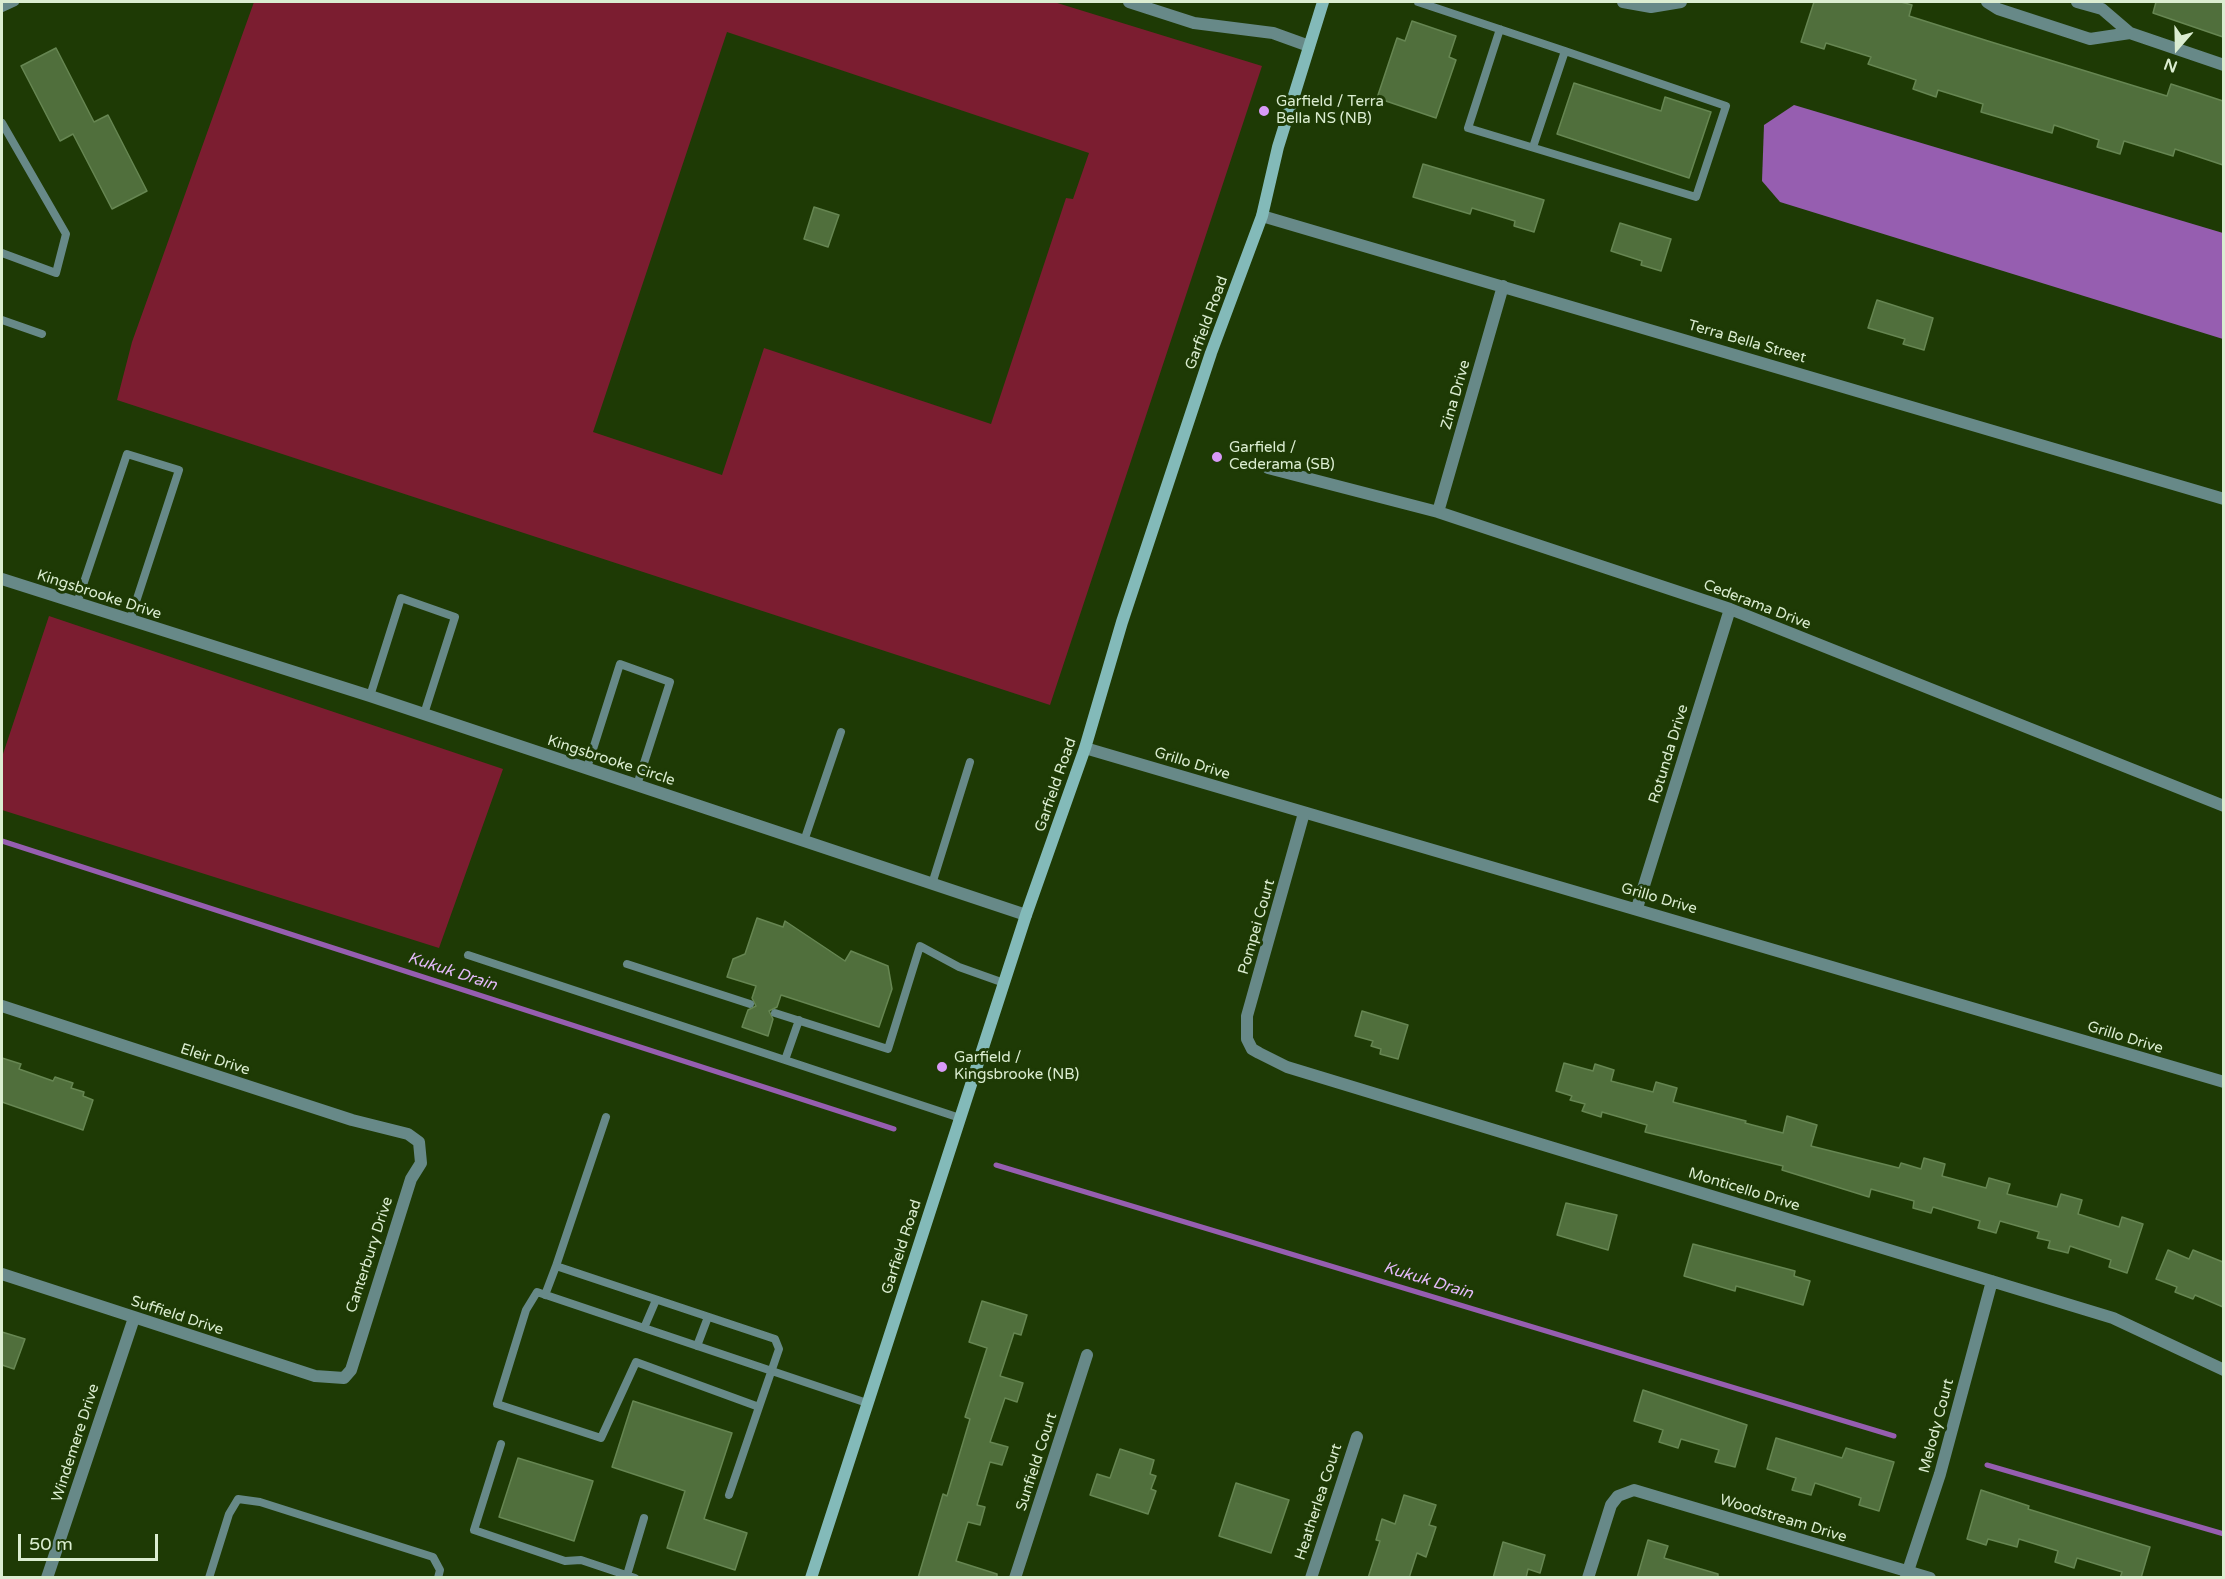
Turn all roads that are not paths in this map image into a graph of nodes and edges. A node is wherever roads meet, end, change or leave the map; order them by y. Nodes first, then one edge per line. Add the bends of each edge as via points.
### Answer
1 (15, 2) edge
2 (1129, 2) edge
3 (1323, 2) edge
4 (1418, 2) edge
5 (1623, 2) edge
6 (1681, 2) edge
7 (1987, 2) edge
8 (2077, 2) edge
9 (2, 8) edge
10 (1500, 29) junction
11 (2130, 33) junction
12 (1310, 46) junction
13 (1565, 51) junction
14 (2223, 65) edge
15 (2, 123) edge
16 (1533, 147) junction
17 (1262, 216) junction
18 (2, 253) edge
19 (1503, 286) junction
20 (2, 320) edge
21 (42, 334) dead end
22 (1268, 468) dead end
23 (2223, 499) edge
24 (1438, 512) junction
25 (2, 579) edge
26 (77, 603) junction
27 (1730, 609) junction
28 (130, 620) junction
29 (187, 638) joint
30 (370, 696) junction
31 (424, 714) junction
32 (841, 732) dead end
33 (1085, 748) junction
34 (970, 762) dead end
35 (586, 768) junction
36 (637, 785) junction
37 (2223, 806) edge
38 (1304, 813) junction
39 (804, 841) junction
40 (932, 884) junction
41 (1637, 908) junction
42 (1026, 915) junction
43 (468, 955) dead end
44 (627, 964) dead end
45 (1004, 983) junction
46 (750, 1004) dead end
47 (2, 1005) edge
48 (775, 1013) dead end
49 (799, 1020) junction
50 (1251, 1049) joint
51 (785, 1060) junction
52 (2223, 1082) edge
53 (606, 1117) dead end
54 (960, 1118) junction
55 (419, 1142) joint
56 (556, 1266) junction
57 (2, 1274) edge
58 (1992, 1281) junction
59 (545, 1295) junction
60 (656, 1300) junction
61 (708, 1317) junction
62 (134, 1318) junction
63 (644, 1328) junction
64 (697, 1346) junction
65 (1087, 1355) dead end
66 (2223, 1370) edge
67 (772, 1371) junction
68 (344, 1378) joint
69 (867, 1403) junction
70 (759, 1407) junction
71 (1357, 1437) dead end
72 (501, 1444) dead end
73 (729, 1495) dead end
74 (644, 1518) dead end
75 (1907, 1574) edge
76 (631, 1576) edge
77 (47, 1578) edge
78 (209, 1578) edge
79 (438, 1578) edge
80 (811, 1578) edge
81 (1016, 1578) edge
82 (1311, 1578) edge
83 (1588, 1578) edge
84 (1930, 1578) edge

1 - 9 lane
2 - 12 street via 1194,23 1273,33
3 - 12 main road, Garfield Road
4 - 10 lane
5 - 6 street via 1651,6
7 - 11 street via 2090,39
8 - 11 street via 2102,9
10 - 13 lane
10 - 16 lane via 1468,128
11 - 14 street
12 - 17 main road, Garfield Road via 1278,147
13 - 16 lane
13 - 16 lane via 1726,106 1711,152 1696,197
15 - 18 lane via 66,234 56,273
17 - 19 street, Terra Bella Street
17 - 33 main road, Garfield Road via 1208,362 1122,622
19 - 23 street, Terra Bella Street
19 - 24 street, Zina Drive
20 - 21 lane
22 - 24 street, Cederama Drive
24 - 27 street, Cederama Drive
25 - 26 street, Kingsbrooke Drive
26 - 28 street, Kingsbrooke Drive
26 - 28 lane via 127,454 179,470
27 - 37 street, Cederama Drive
27 - 41 street, Rotunda Drive
28 - 29 street, Kingsbrooke Drive
29 - 30 street, Kingsbrooke Circle
30 - 31 street, Kingsbrooke Circle
30 - 31 lane via 401,598 455,617
31 - 35 street, Kingsbrooke Circle
32 - 39 lane
33 - 38 street, Grillo Drive
33 - 42 main road, Garfield Road
34 - 40 lane
35 - 36 street, Kingsbrooke Circle
35 - 36 lane via 620,664 670,682
36 - 39 street, Kingsbrooke Circle
38 - 41 street, Grillo Drive
38 - 50 street, Pompei Court via 1247,1016 1245,1029
39 - 40 street, Kingsbrooke Circle
40 - 42 street, Kingsbrooke Circle
41 - 52 street, Grillo Drive
42 - 45 main road, Garfield Road
43 - 51 lane
44 - 46 lane
45 - 49 lane via 959,967 920,946 888,1049
45 - 54 main road, Garfield Road
47 - 55 street, Eleir Drive via 352,1120 408,1134
48 - 49 lane
49 - 51 lane
50 - 58 street, Monticello Drive via 1287,1067
51 - 54 lane
53 - 56 lane
54 - 69 main road, Garfield Road
55 - 68 street, Canterbury Drive via 421,1163 411,1179 351,1370
56 - 59 lane
56 - 60 lane
57 - 62 street, Suffield Drive
58 - 66 street, Monticello Drive via 2113,1318
58 - 75 street, Melody Court via 1940,1474
59 - 63 lane
59 - 70 lane via 537,1292 526,1310 497,1404 601,1438 636,1362
60 - 61 lane
60 - 63 lane
61 - 64 lane
61 - 67 lane via 775,1339 779,1349
62 - 68 street, Suffield Drive via 315,1376
62 - 77 street, Windemere Drive
63 - 64 lane
64 - 67 lane
65 - 81 street, Sunfield Court
67 - 69 lane
67 - 70 lane
69 - 80 main road, Garfield Road
70 - 73 lane
71 - 82 street, Heatherlea Court
72 - 76 lane via 474,1530 565,1561 581,1560
74 - 76 lane
75 - 83 street, Woodstream Drive via 1627,1491 1618,1496 1607,1515
75 - 84 street, Woodstream Drive
78 - 79 lane via 229,1514 238,1499 260,1502 433,1557 440,1570

